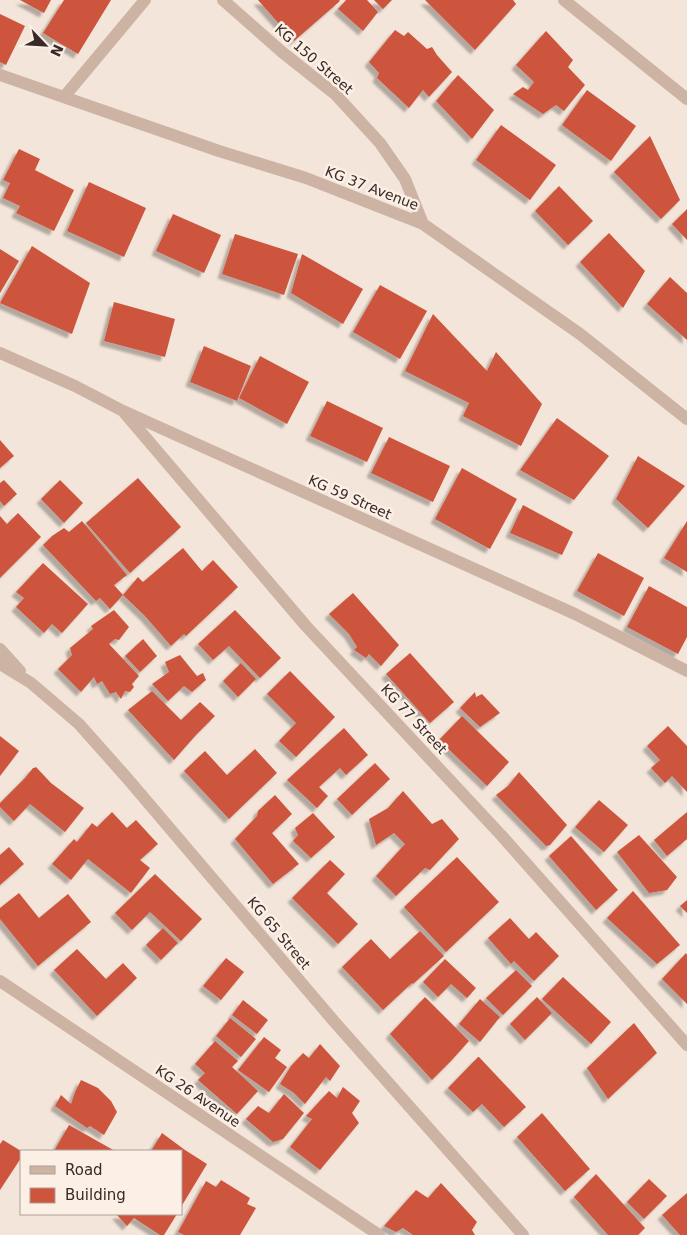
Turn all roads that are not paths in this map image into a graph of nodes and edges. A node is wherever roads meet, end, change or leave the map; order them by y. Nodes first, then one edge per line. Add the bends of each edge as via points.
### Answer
1 (145, 0) edge
2 (223, 0) edge
3 (564, 0) edge
4 (0, 75) edge
5 (64, 97) junction
6 (687, 99) edge
7 (423, 224) junction
8 (0, 353) edge
9 (123, 411) junction
10 (687, 419) edge
11 (0, 649) edge
12 (0, 664) edge
13 (687, 671) edge
14 (31, 683) junction
15 (0, 981) edge
16 (687, 1046) edge
17 (379, 1235) edge
18 (523, 1235) edge

1 - 5 street
2 - 7 street, KG 150 Street via 335,94 380,143 405,178
3 - 6 street
4 - 5 street, KG 37 Avenue
5 - 7 street, KG 37 Avenue via 306,178
7 - 10 street, KG 37 Avenue via 580,334
8 - 9 street, KG 59 Street
9 - 13 street, KG 59 Street via 575,614
9 - 16 street, KG 77 Street via 306,626 501,834
11 - 14 street
12 - 14 street, KG 65 Street
14 - 18 street, KG 65 Street via 79,724 332,1020
15 - 17 street, KG 26 Avenue

